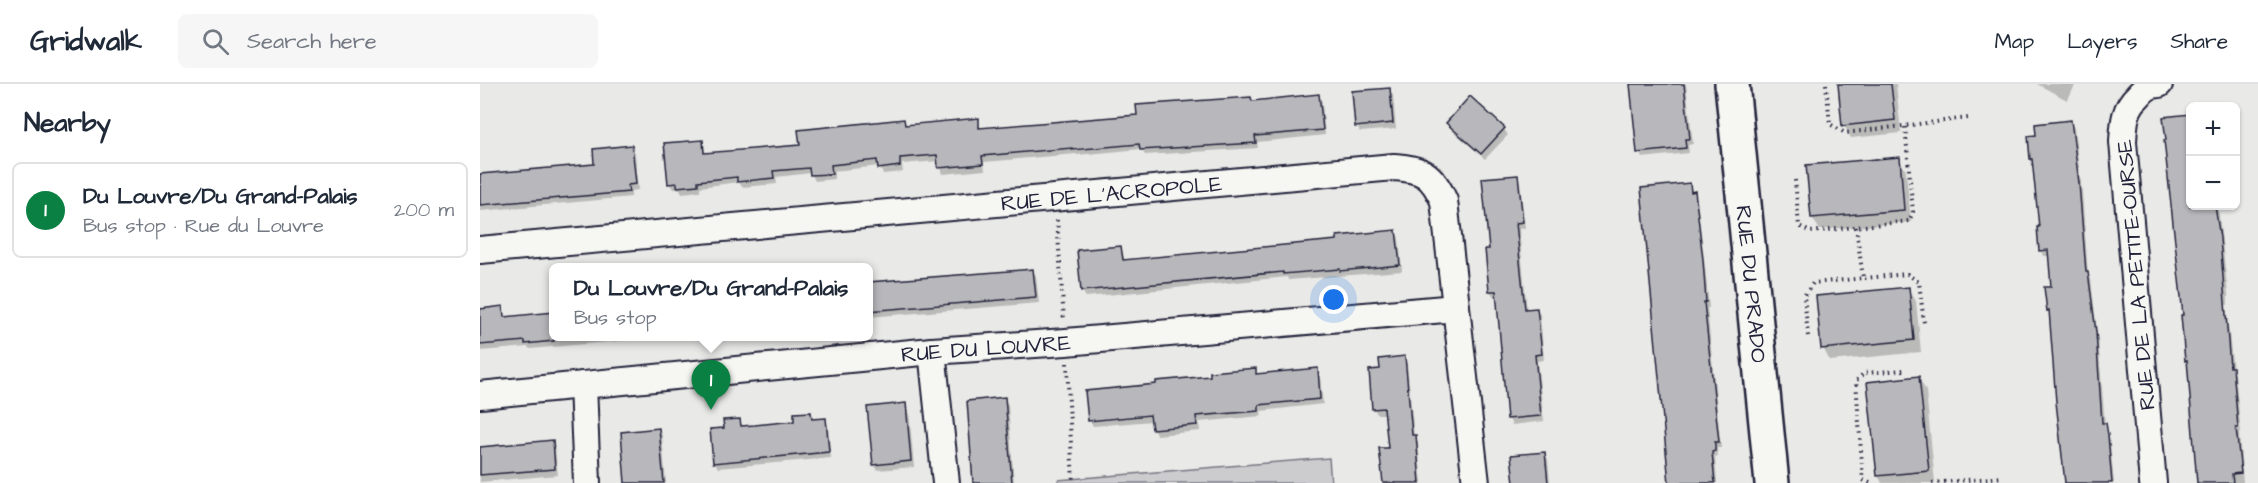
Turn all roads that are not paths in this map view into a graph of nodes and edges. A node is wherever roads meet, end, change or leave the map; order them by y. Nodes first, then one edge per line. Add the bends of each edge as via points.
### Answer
1 (1732, 84) edge
2 (2159, 84) edge
3 (480, 250) edge
4 (1456, 308) junction
5 (932, 351) junction
6 (583, 385) junction
7 (480, 395) edge
8 (587, 483) edge
9 (946, 483) edge
10 (1476, 483) edge
11 (1772, 483) edge
12 (2153, 483) edge

1 - 11 street, RUE DU PRADO
2 - 12 street, RUE DE LA PETITE-OURSE via 2149,85 2130,103 2124,116 2123,142
3 - 4 street, RUE DE L'ACROPOLE via 1394,167 1413,169 1437,184 1444,201
4 - 5 street, RUE DU LOUVRE
4 - 10 street, RUE DE L'ACROPOLE
5 - 6 street, RUE DU LOUVRE
5 - 9 street
6 - 7 street, RUE DU LOUVRE
6 - 8 street

